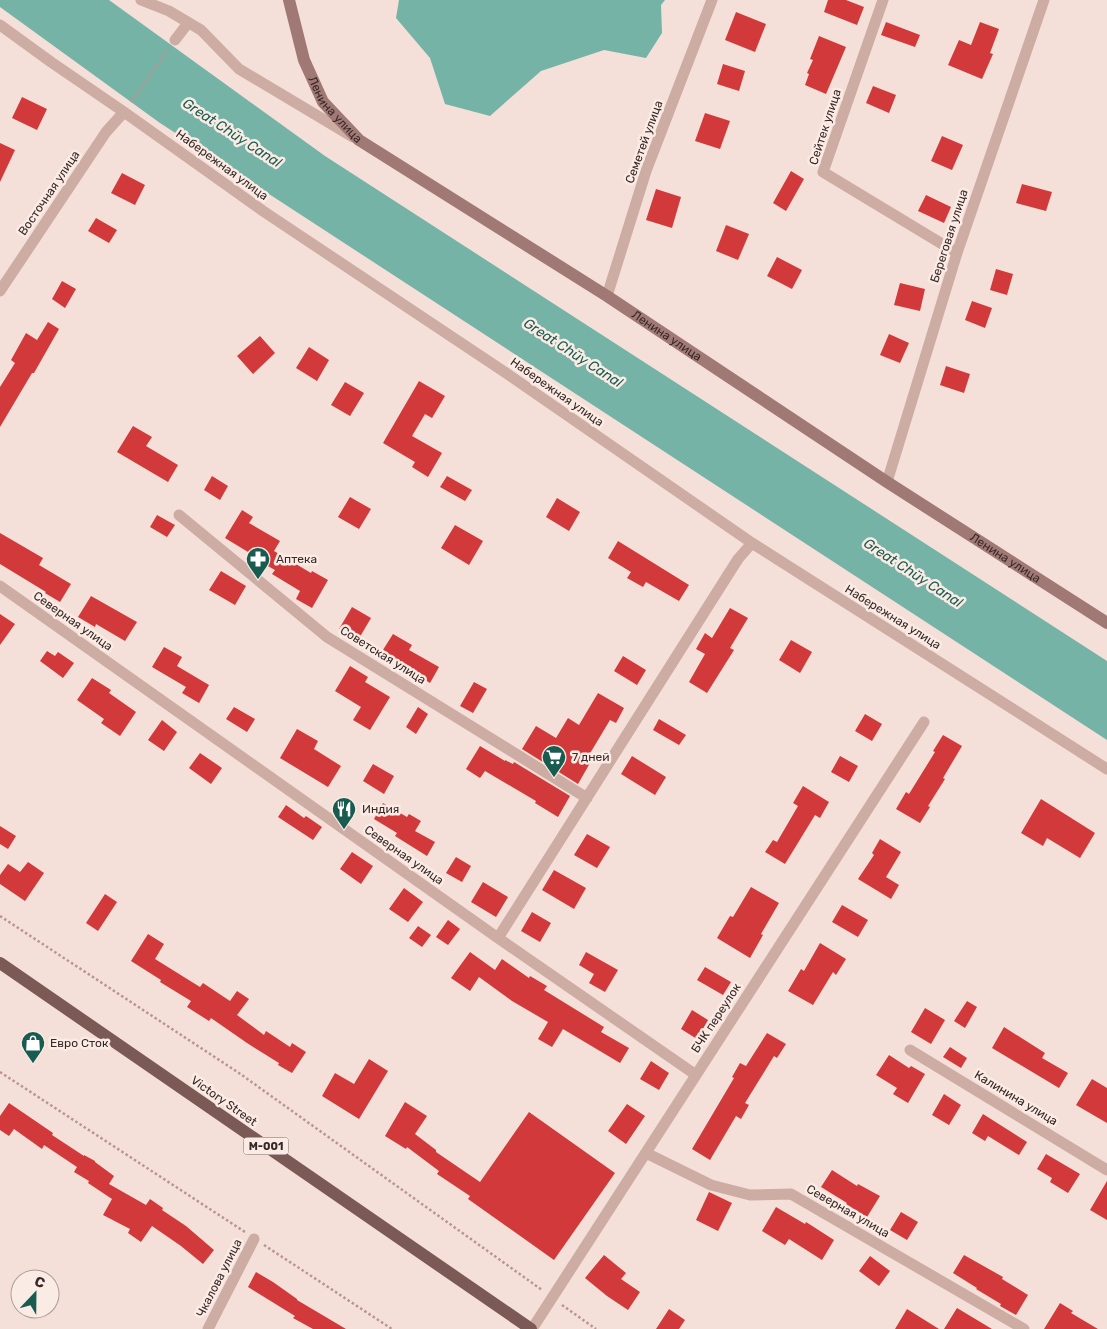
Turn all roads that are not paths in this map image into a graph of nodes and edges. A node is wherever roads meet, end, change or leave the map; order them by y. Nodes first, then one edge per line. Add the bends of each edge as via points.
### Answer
1 (141, 0) edge
2 (289, 0) edge
3 (712, 0) edge
4 (883, 0) edge
5 (1044, 0) edge
6 (188, 23) junction
7 (0, 25) edge
8 (175, 40) road end
9 (124, 112) junction
10 (359, 140) junction
11 (957, 253) junction
12 (0, 291) edge
13 (607, 296) junction
14 (887, 482) junction
15 (179, 515) dead end
16 (752, 544) junction
17 (0, 586) edge
18 (1107, 623) edge
19 (924, 722) dead end
20 (1107, 769) edge
21 (586, 798) junction
22 (498, 938) junction
23 (0, 963) edge
24 (910, 1050) dead end
25 (696, 1075) junction
26 (646, 1153) junction
27 (1107, 1170) edge
28 (254, 1239) road end
29 (208, 1329) edge
30 (532, 1329) edge
31 (1024, 1329) edge

1 - 6 street
2 - 10 street, Ленина улица via 304,60 323,102
3 - 13 street, Семетей улица via 646,171
4 - 11 street, Сейтек улица via 823,172
5 - 11 street, Береговая улица
6 - 8 street
6 - 10 street via 201,30 239,69
7 - 9 street, Набережная улица
9 - 12 street, Восточная улица via 106,132
9 - 16 street, Набережная улица via 263,211
10 - 13 street, Ленина улица
11 - 14 street, Береговая улица
13 - 14 street, Ленина улица
14 - 18 street, Ленина улица
15 - 21 street, Советская улица via 327,637
16 - 20 street, Набережная улица
16 - 21 street via 738,559
17 - 22 street, Северная улица
19 - 25 street, БЧК переулок
21 - 22 street
22 - 25 street, Северная улица
23 - 30 main road, Victory Street / М-001
24 - 27 street, Калинина улица
25 - 26 street, БЧК переулок
26 - 30 street, БЧК переулок
26 - 31 street, Северная улица via 711,1184 750,1195 791,1194
28 - 29 street, Чкалова улица

